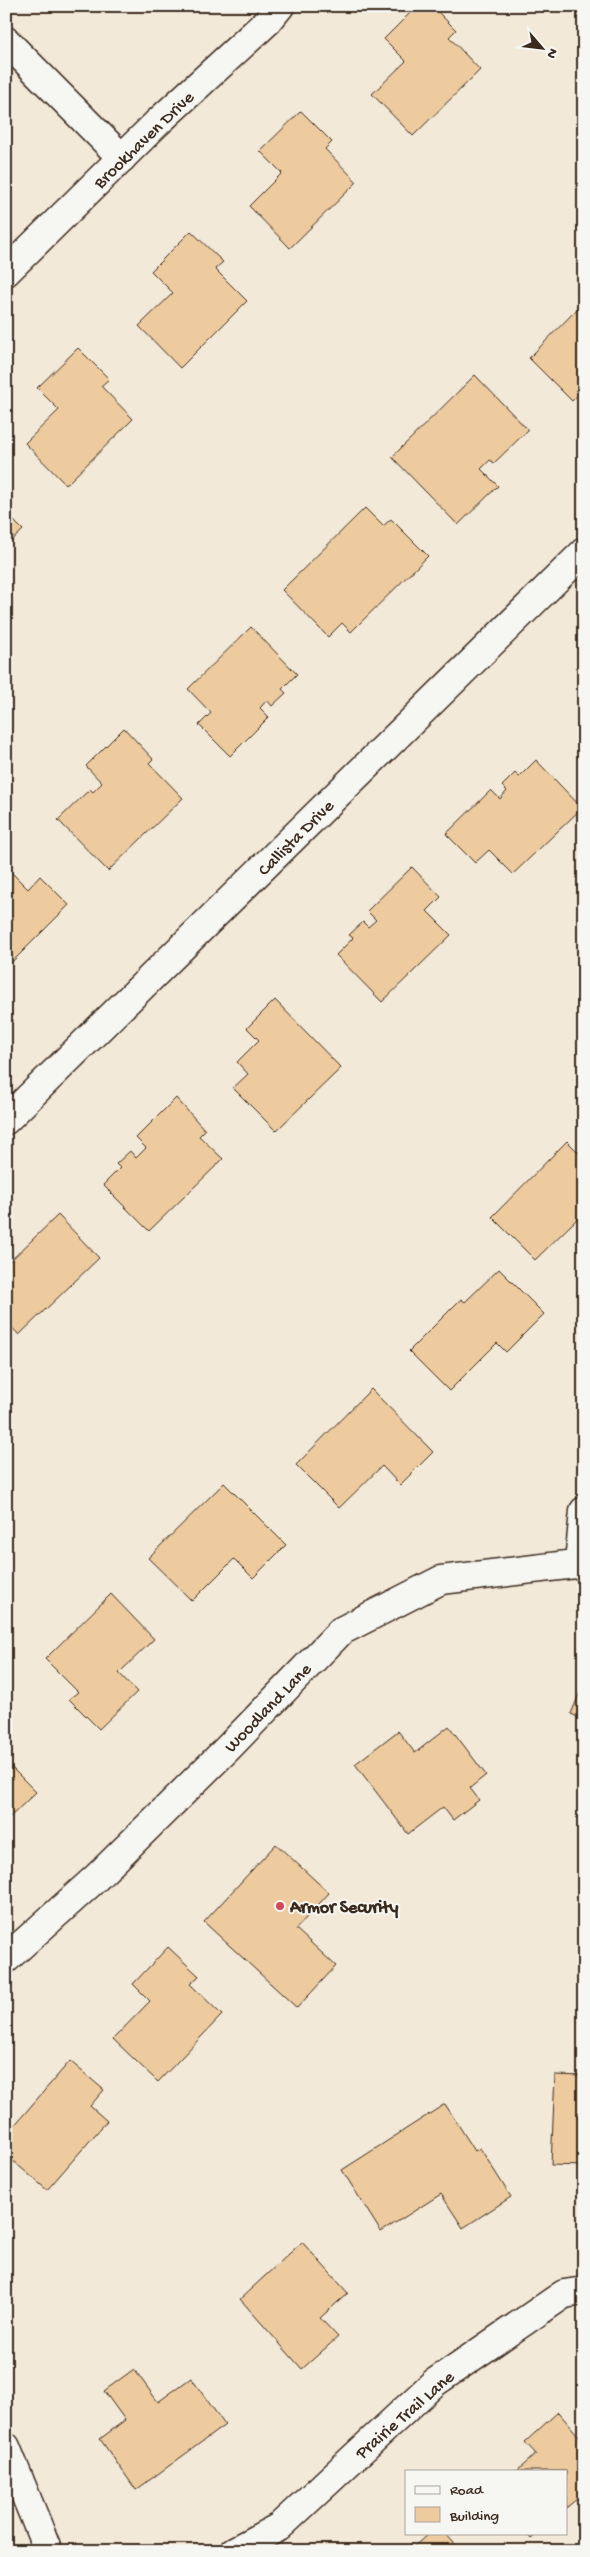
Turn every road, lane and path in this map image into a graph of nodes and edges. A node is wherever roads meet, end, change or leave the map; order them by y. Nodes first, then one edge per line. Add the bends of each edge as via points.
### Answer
1 (280, 6) edge
2 (6, 41) edge
3 (122, 158) junction
4 (6, 272) edge
5 (584, 552) edge
6 (6, 1120) edge
7 (584, 1511) edge
8 (581, 1562) edge
9 (6, 1959) edge
10 (584, 2291) edge
11 (6, 2446) edge
12 (48, 2551) edge
13 (234, 2551) edge

1 - 3 street, Brookhaven Drive
2 - 3 street
3 - 4 street, Brookhaven Drive
5 - 6 street, Callista Drive
7 - 8 street
8 - 9 street, Woodland Lane via 441,1580 341,1631 96,1878
10 - 13 street, Prairie Trail Lane via 564,2294 434,2383 279,2527
11 - 12 street

